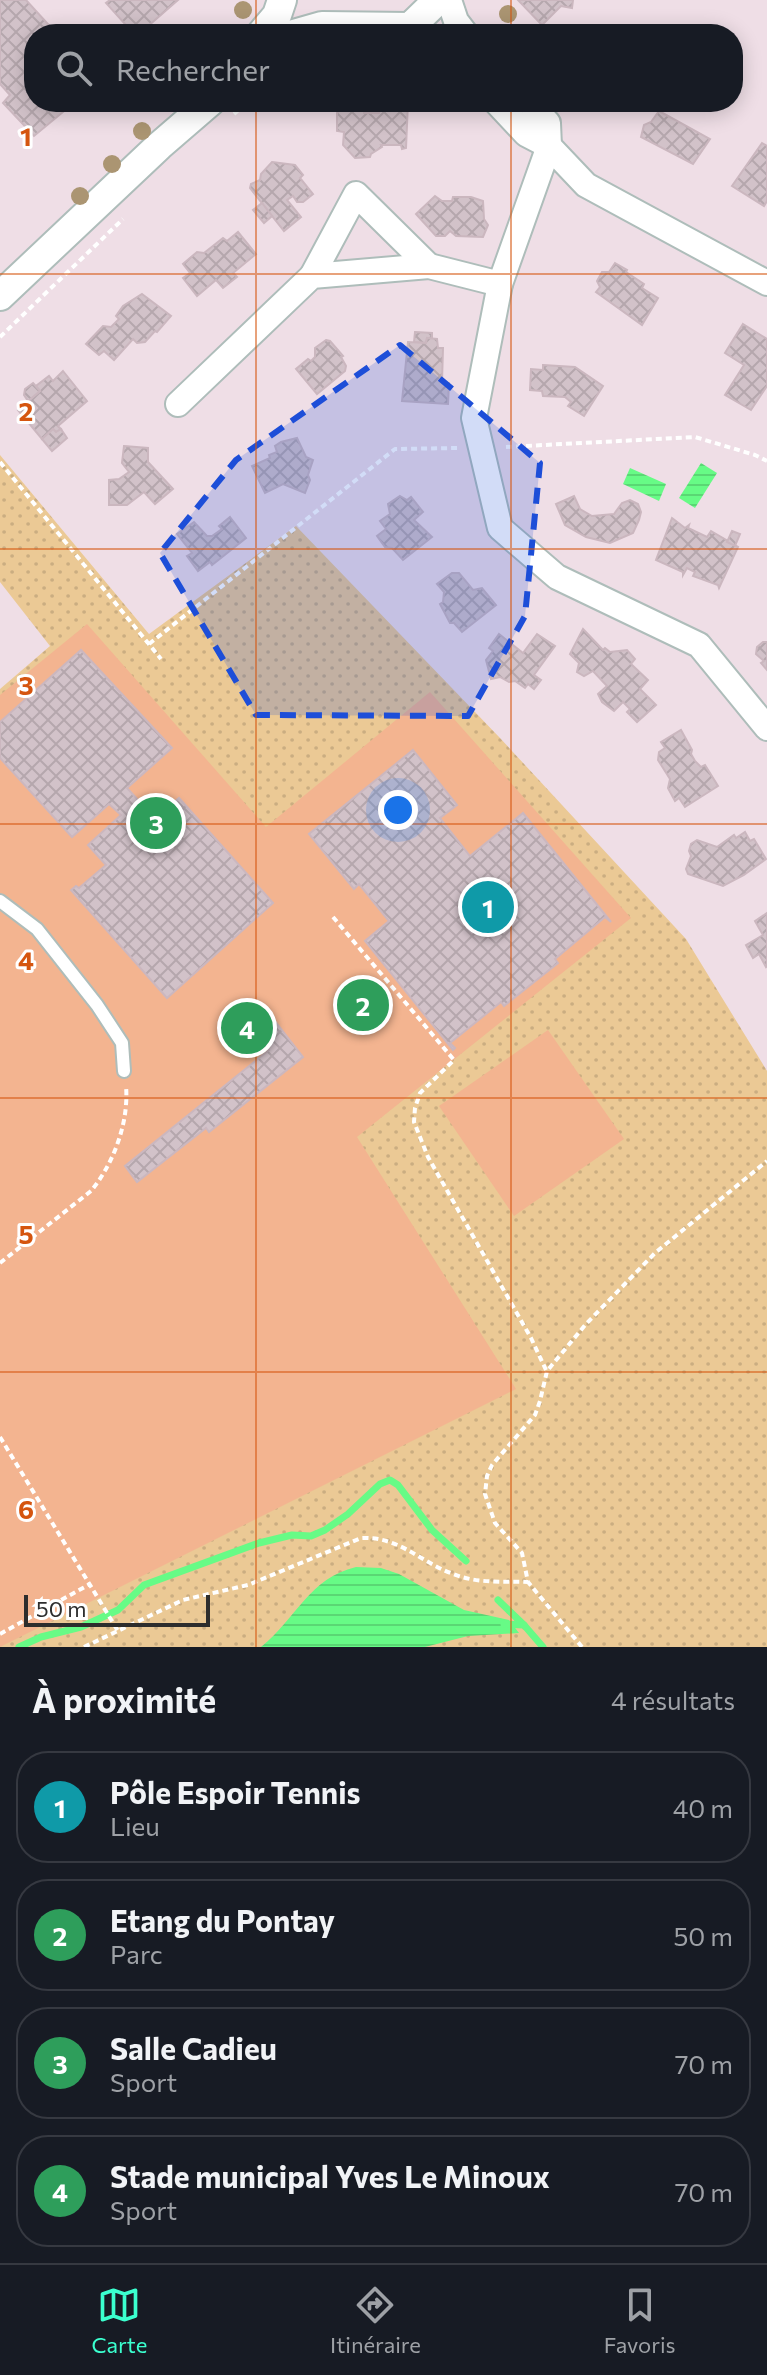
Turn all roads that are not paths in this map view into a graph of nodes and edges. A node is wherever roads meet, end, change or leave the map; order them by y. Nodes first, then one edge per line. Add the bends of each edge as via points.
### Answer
1 (282, 0) edge
2 (298, 0) edge
3 (438, 0) edge
4 (449, 0) edge
5 (269, 24) edge
6 (320, 24) edge
7 (422, 24) edge
8 (458, 24) edge
9 (188, 112) edge
10 (198, 112) edge
11 (505, 112) edge
12 (538, 112) edge
13 (159, 146) junction
14 (549, 146) junction
15 (429, 266) junction
16 (312, 276) junction
17 (766, 280) edge
18 (500, 284) junction
19 (0, 296) edge
20 (178, 404) dead end
21 (767, 728) edge
22 (0, 901) edge
23 (124, 1071) road end

1 - 5 street
2 - 6 street
3 - 7 street
4 - 8 street
9 - 13 street
10 - 13 street
11 - 14 street via 526,134
12 - 14 street via 548,123
13 - 19 street
14 - 17 street via 586,185
14 - 18 street
15 - 16 street
15 - 16 street via 356,194
15 - 18 street
16 - 20 street
18 - 21 street via 474,418 500,528 557,577 699,645
22 - 23 lane via 37,929 97,1005 122,1043

